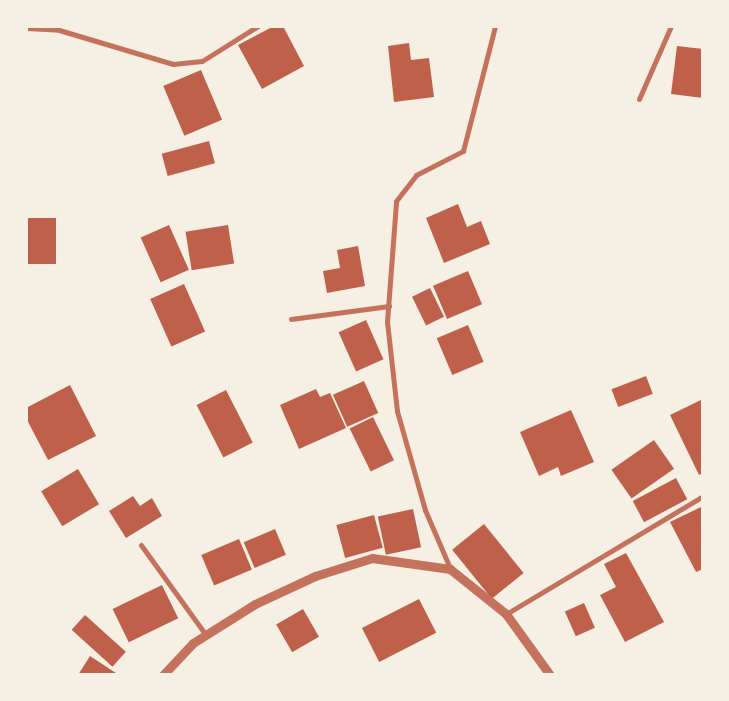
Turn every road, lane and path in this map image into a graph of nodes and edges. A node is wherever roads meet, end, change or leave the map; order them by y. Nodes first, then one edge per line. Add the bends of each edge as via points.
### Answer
1 (258, 26) edge
2 (495, 26) edge
3 (671, 26) edge
4 (26, 28) edge
5 (639, 99) dead end
6 (389, 306) junction
7 (291, 320) dead end
8 (703, 496) edge
9 (141, 545) dead end
10 (450, 569) junction
11 (506, 614) junction
12 (206, 635) junction
13 (163, 675) edge
14 (550, 675) edge

1 - 4 street via 202,61 173,64 59,30
2 - 6 street via 463,151 416,175 396,201
3 - 5 street
6 - 7 street
6 - 10 street via 387,322 397,412 425,510
8 - 11 street
9 - 12 street
10 - 11 street
10 - 12 street via 372,558 315,576 254,604
11 - 14 street
12 - 13 street

